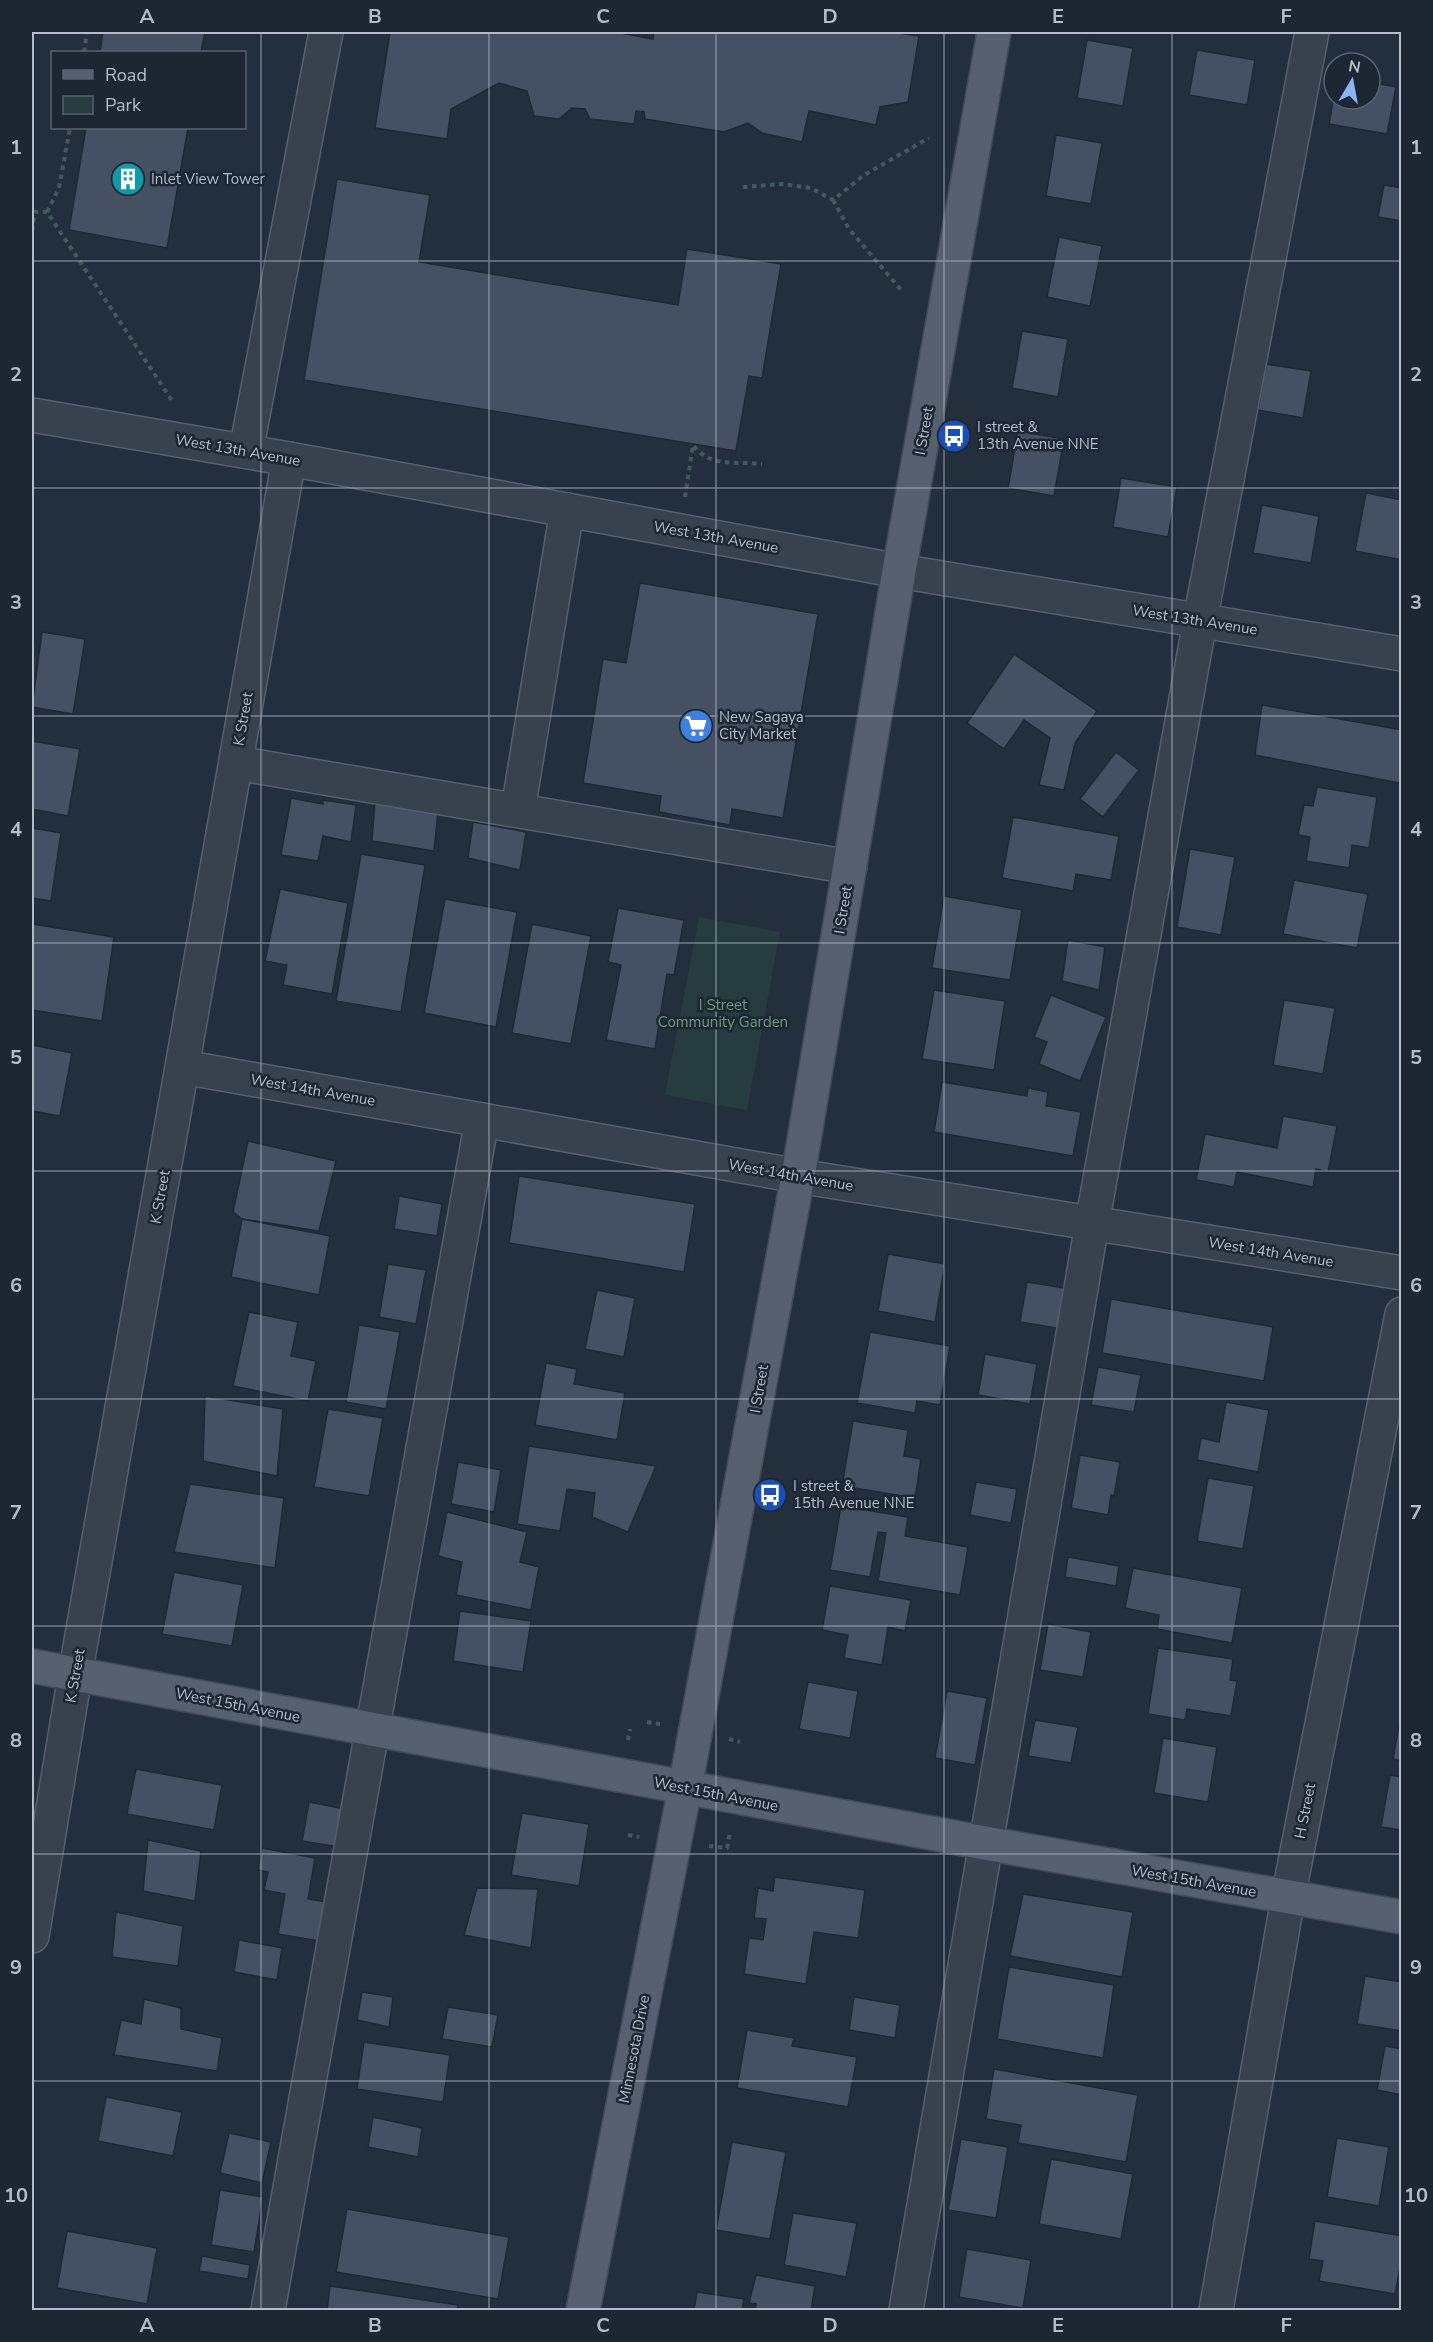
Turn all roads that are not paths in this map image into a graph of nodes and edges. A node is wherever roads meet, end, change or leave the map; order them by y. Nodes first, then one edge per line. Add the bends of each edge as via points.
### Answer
1 (326, 32) edge
2 (994, 32) edge
3 (1312, 32) edge
4 (32, 415) edge
5 (246, 451) junction
6 (289, 459) junction
7 (567, 510) junction
8 (899, 571) junction
9 (1200, 621) junction
10 (1401, 654) edge
11 (236, 763) junction
12 (518, 810) junction
13 (850, 867) junction
14 (183, 1067) junction
15 (482, 1120) junction
16 (798, 1176) junction
17 (1092, 1224) junction
18 (1401, 1273) edge
19 (1401, 1314) edge
20 (32, 1666) edge
21 (75, 1675) junction
22 (372, 1730) junction
23 (686, 1788) junction
24 (985, 1843) junction
25 (1288, 1898) junction
26 (1401, 1917) edge
27 (32, 1936) edge
28 (268, 2310) edge
29 (583, 2310) edge
30 (906, 2310) edge
31 (1216, 2310) edge

1 - 5 street
2 - 8 main road, I Street
3 - 9 street
4 - 5 street, West 13th Avenue
5 - 6 street, West 13th Avenue
6 - 7 street, West 13th Avenue
6 - 11 street, K Street
7 - 8 street, West 13th Avenue
7 - 12 street
8 - 9 street, West 13th Avenue
8 - 13 main road, I Street
9 - 10 street, West 13th Avenue
9 - 17 street
11 - 12 street
11 - 14 street, K Street
12 - 13 street
13 - 16 main road, I Street
14 - 15 street, West 14th Avenue
14 - 21 street, K Street
15 - 16 street, West 14th Avenue
15 - 22 street
16 - 17 street, West 14th Avenue
16 - 23 main road, I Street
17 - 18 street, West 14th Avenue
17 - 24 street
19 - 25 street, H Street
20 - 21 main road, West 15th Avenue
21 - 22 main road, West 15th Avenue
21 - 27 street, K Street
22 - 23 main road, West 15th Avenue
22 - 28 street
23 - 24 main road, West 15th Avenue
23 - 29 main road, Minnesota Drive
24 - 25 main road, West 15th Avenue
24 - 30 street
25 - 26 main road, West 15th Avenue
25 - 31 street, H Street

